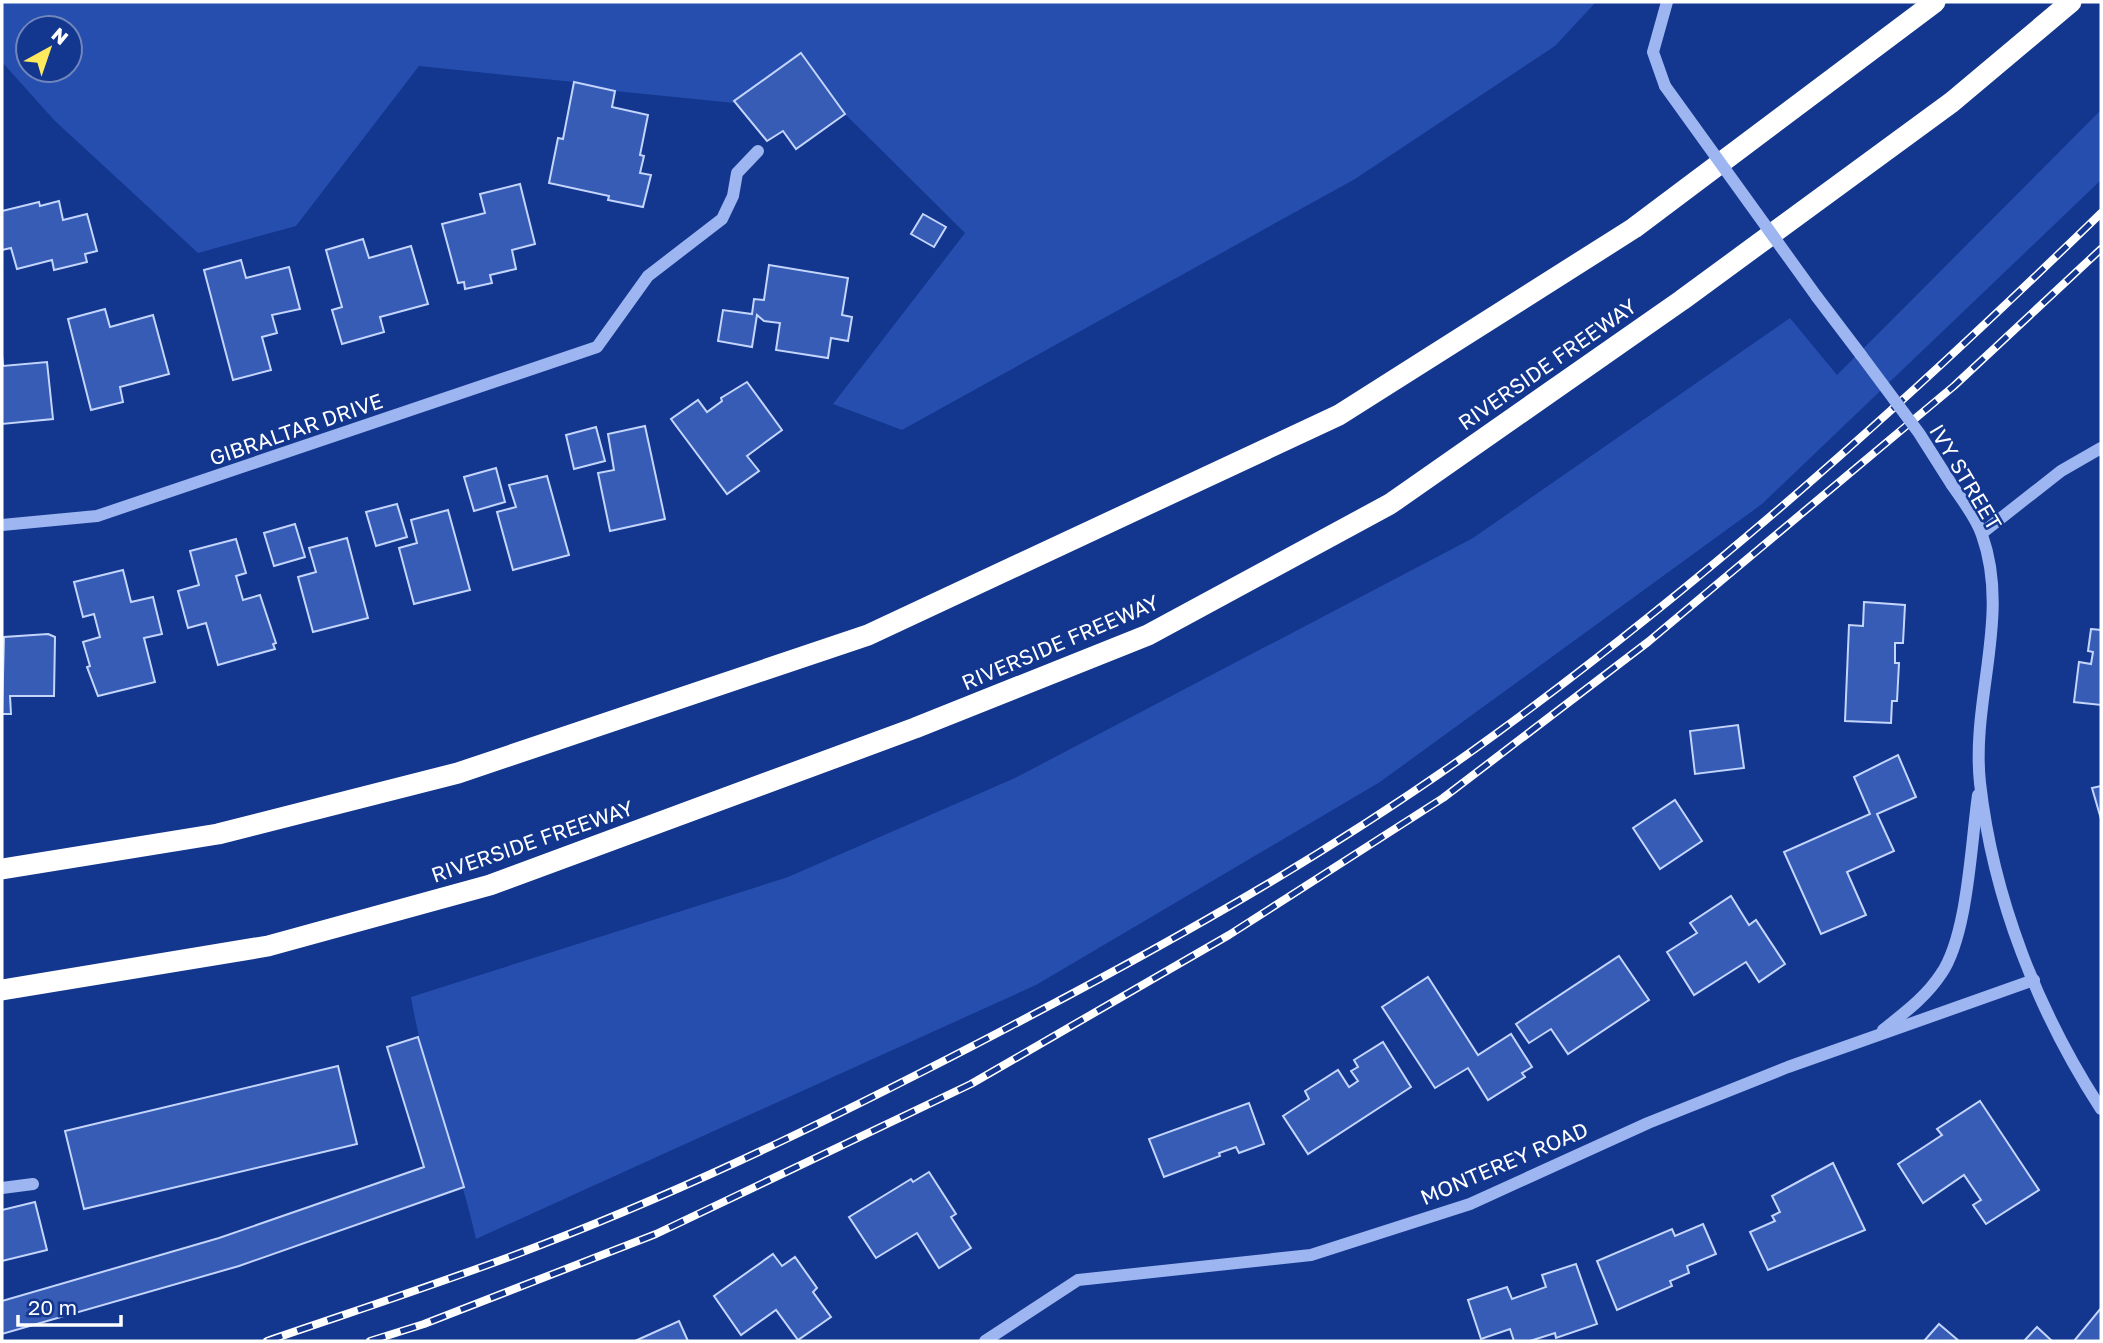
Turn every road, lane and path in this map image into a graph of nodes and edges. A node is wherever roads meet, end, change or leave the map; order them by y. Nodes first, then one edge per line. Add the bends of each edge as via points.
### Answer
1 (1667, 2) edge
2 (1935, 2) edge
3 (2071, 2) edge
4 (758, 151) dead end
5 (2101, 448) edge
6 (2, 525) edge
7 (1982, 533) junction
8 (1980, 781) junction
9 (2, 869) edge
10 (2034, 979) junction
11 (2, 990) edge
12 (1875, 1036) junction
13 (2101, 1109) edge
14 (33, 1184) dead end
15 (2, 1188) edge
16 (985, 1341) edge

1 - 7 street, IVY STREET, bridge via 1653,51 1665,86 1919,432
2 - 9 highway via 1634,228 1339,415 869,635 458,772 218,834
3 - 11 highway, RIVERSIDE FREEWAY via 1952,102 1682,300 1390,504 1148,635 915,728 490,885 268,946
4 - 6 street, GIBRALTAR DRIVE via 737,173 722,219 648,276 597,347 97,516
5 - 7 street via 2061,471
7 - 8 street, IVY STREET via 1994,586 1980,719
8 - 10 street, IVY STREET via 1999,890
8 - 12 street via 1959,928 1942,973 1919,1000
10 - 12 street, MONTEREY ROAD
10 - 13 street, IVY STREET via 2060,1041
12 - 16 street, MONTEREY ROAD via 1648,1123 1470,1204 1311,1255 1078,1280
14 - 15 street

